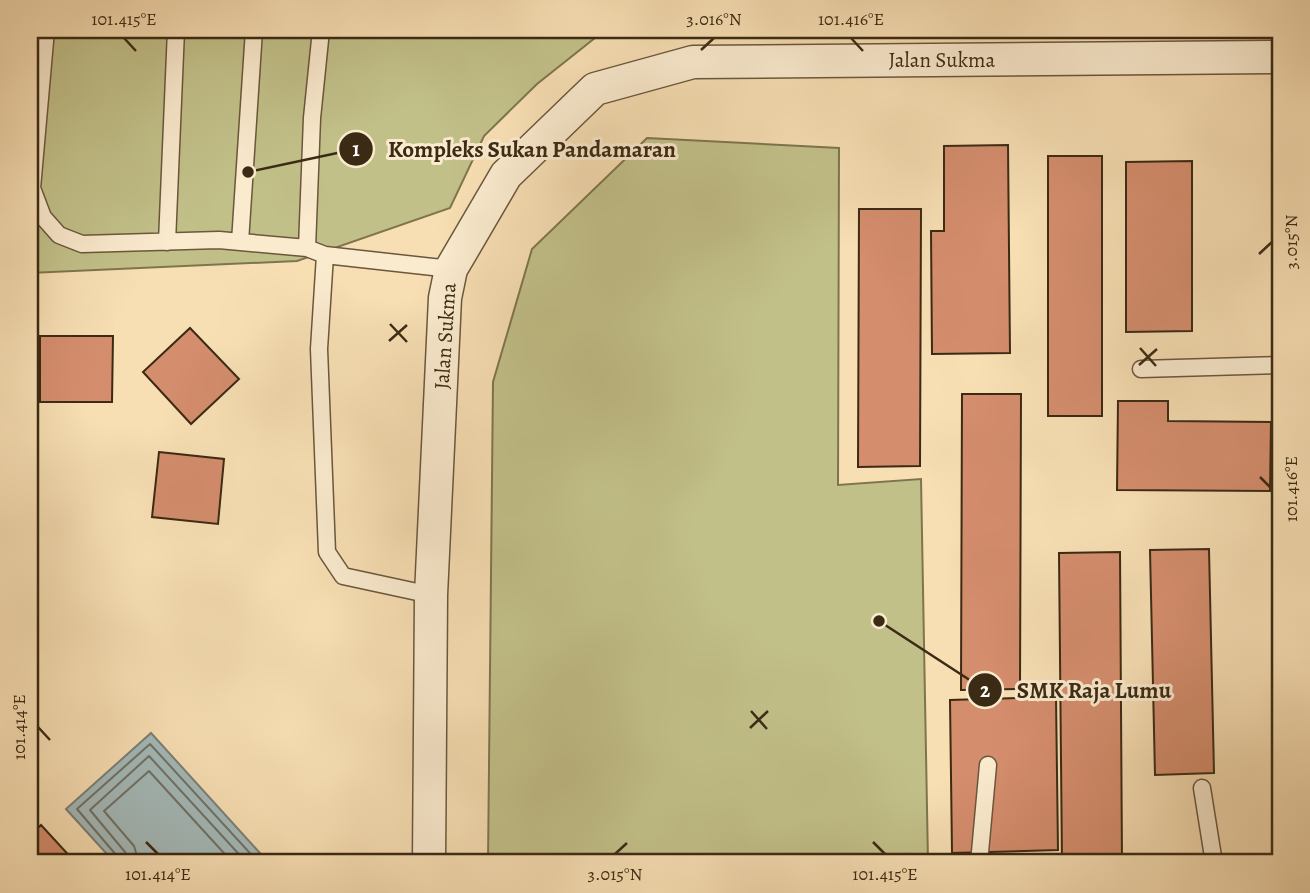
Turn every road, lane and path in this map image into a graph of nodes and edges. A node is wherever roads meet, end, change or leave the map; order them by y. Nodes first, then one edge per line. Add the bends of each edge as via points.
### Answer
1 (46, 30) edge
2 (176, 30) edge
3 (254, 30) edge
4 (321, 30) edge
5 (1280, 57) edge
6 (167, 242) junction
7 (240, 242) junction
8 (307, 248) junction
9 (325, 255) junction
10 (451, 269) junction
11 (1280, 365) edge
12 (1141, 369) dead end
13 (431, 595) junction
14 (988, 765) dead end
15 (1202, 788) dead end
16 (429, 863) edge
17 (979, 863) edge
18 (1214, 863) edge

1 - 6 lane via 32,188 43,218 59,235 82,244
2 - 6 lane
3 - 7 lane
4 - 8 lane
5 - 10 street, Jalan Sukma via 693,62 596,89 506,175
6 - 7 lane
7 - 8 lane
8 - 9 lane
9 - 10 lane
9 - 13 lane via 319,349 327,552 343,576
10 - 13 street, Jalan Sukma via 445,298
11 - 12 lane
13 - 16 street, Jalan Sukma
14 - 17 lane
15 - 18 lane

